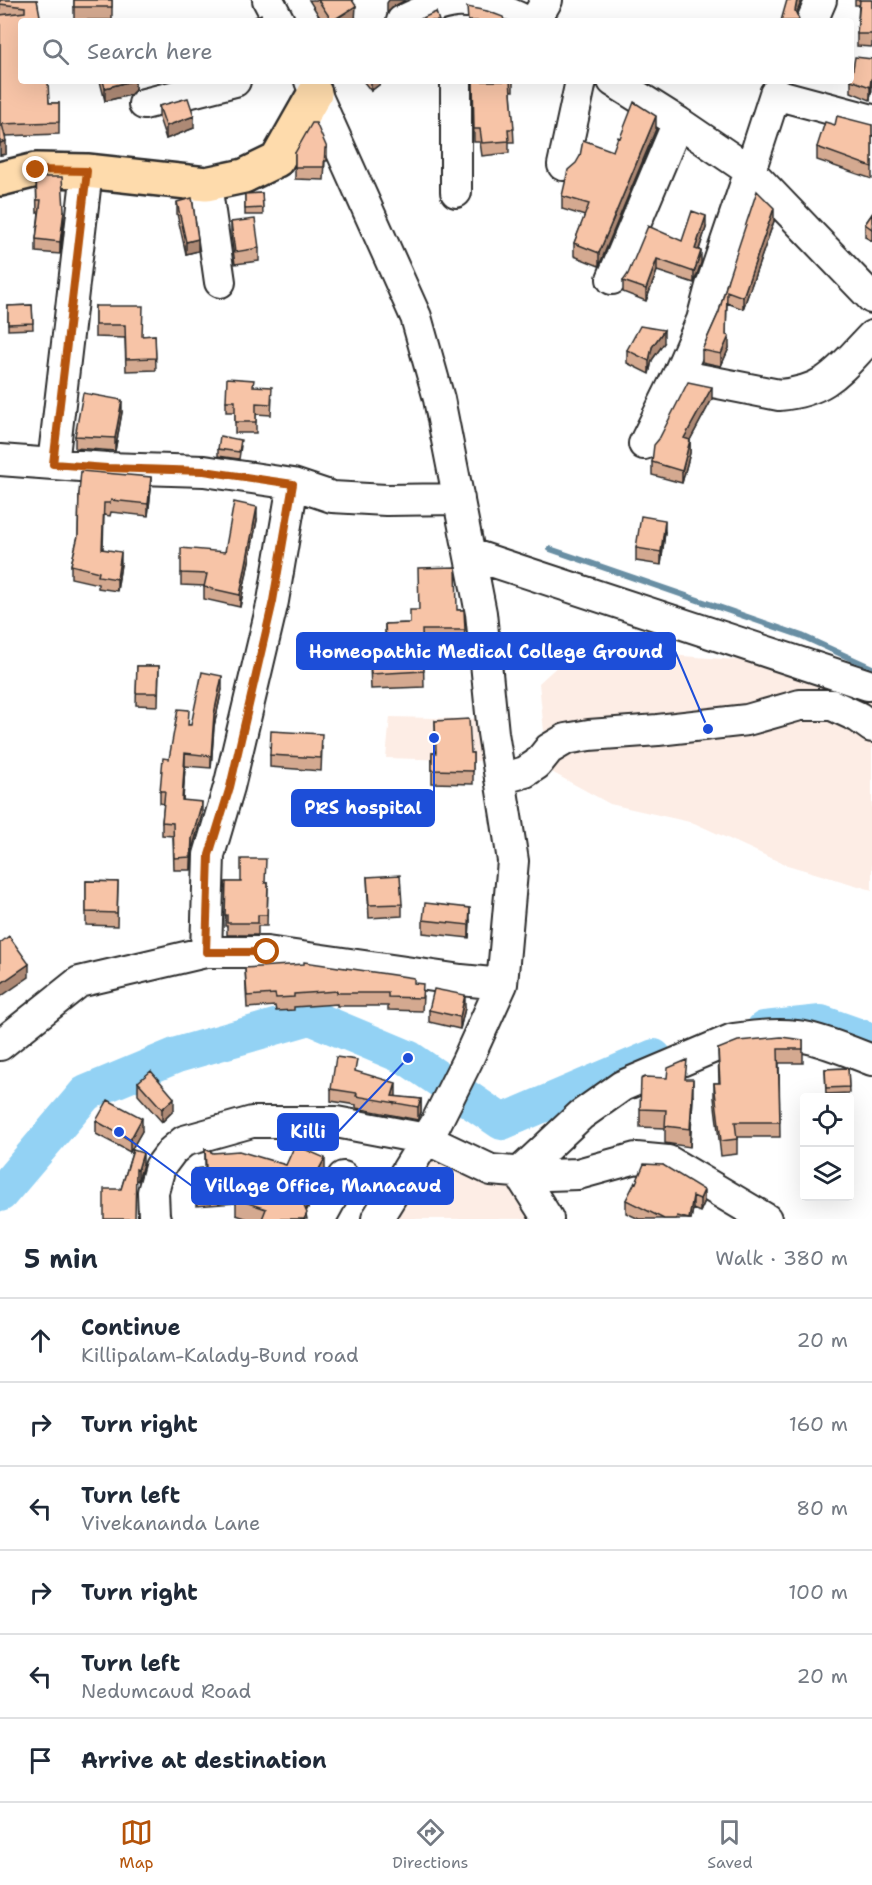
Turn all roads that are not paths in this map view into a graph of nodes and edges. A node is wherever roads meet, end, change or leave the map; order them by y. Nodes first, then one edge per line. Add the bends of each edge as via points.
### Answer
1 (268, 0) edge
2 (547, 0) edge
3 (821, 0) edge
4 (455, 11) edge
5 (277, 18) edge
6 (408, 18) edge
7 (520, 18) edge
8 (537, 18) edge
9 (813, 18) edge
10 (223, 84) edge
11 (456, 84) edge
12 (580, 84) edge
13 (618, 84) edge
14 (313, 87) edge
15 (778, 88) edge
16 (144, 104) dead end
17 (872, 120) edge
18 (678, 122) junction
19 (563, 165) dead end
20 (87, 171) junction
21 (750, 171) junction
22 (0, 179) edge
23 (206, 184) junction
24 (456, 192) dead end
25 (612, 279) dead end
26 (220, 282) dead end
27 (872, 298) edge
28 (872, 336) edge
29 (678, 375) junction
30 (644, 444) dead end
31 (0, 460) edge
32 (53, 464) junction
33 (293, 484) junction
34 (459, 499) junction
35 (470, 555) junction
36 (868, 685) dead end
37 (872, 727) edge
38 (500, 778) junction
39 (206, 952) junction
40 (502, 984) junction
41 (0, 1045) edge
42 (872, 1060) edge
43 (430, 1132) junction
44 (519, 1173) junction
45 (343, 1177) dead end
46 (155, 1219) edge
47 (320, 1219) edge
48 (377, 1219) edge
49 (548, 1219) edge
50 (766, 1219) edge

1 - 5 street
2 - 8 street
3 - 9 street
4 - 6 street via 424,10
4 - 7 street via 476,3
10 - 16 street
11 - 24 street
12 - 19 street
13 - 18 street
14 - 23 main road via 277,160 244,176
14 - 34 street via 416,317 439,399
15 - 17 street
15 - 21 street
18 - 21 street
18 - 25 street
20 - 22 main road via 36,170
20 - 23 main road
20 - 32 street
21 - 27 street
21 - 29 street via 702,320
23 - 26 street
28 - 29 street via 824,384 792,394 779,395
29 - 30 street
31 - 32 street
32 - 33 street via 204,471
33 - 34 street via 332,497
33 - 39 street via 273,601 230,787 209,855
34 - 35 street
35 - 36 street
35 - 38 street via 481,613
37 - 38 street via 832,705 800,705 747,720 566,739 525,772
38 - 40 street via 513,861
39 - 40 street via 267,952
39 - 41 street via 79,982
40 - 43 street
42 - 44 street via 807,1037 733,1039 622,1086 581,1115
43 - 44 street via 491,1170
43 - 46 street via 336,1122 252,1122 184,1141 160,1167 153,1192
43 - 48 street
44 - 49 street
44 - 50 street via 578,1174 636,1158 668,1161
45 - 47 street

